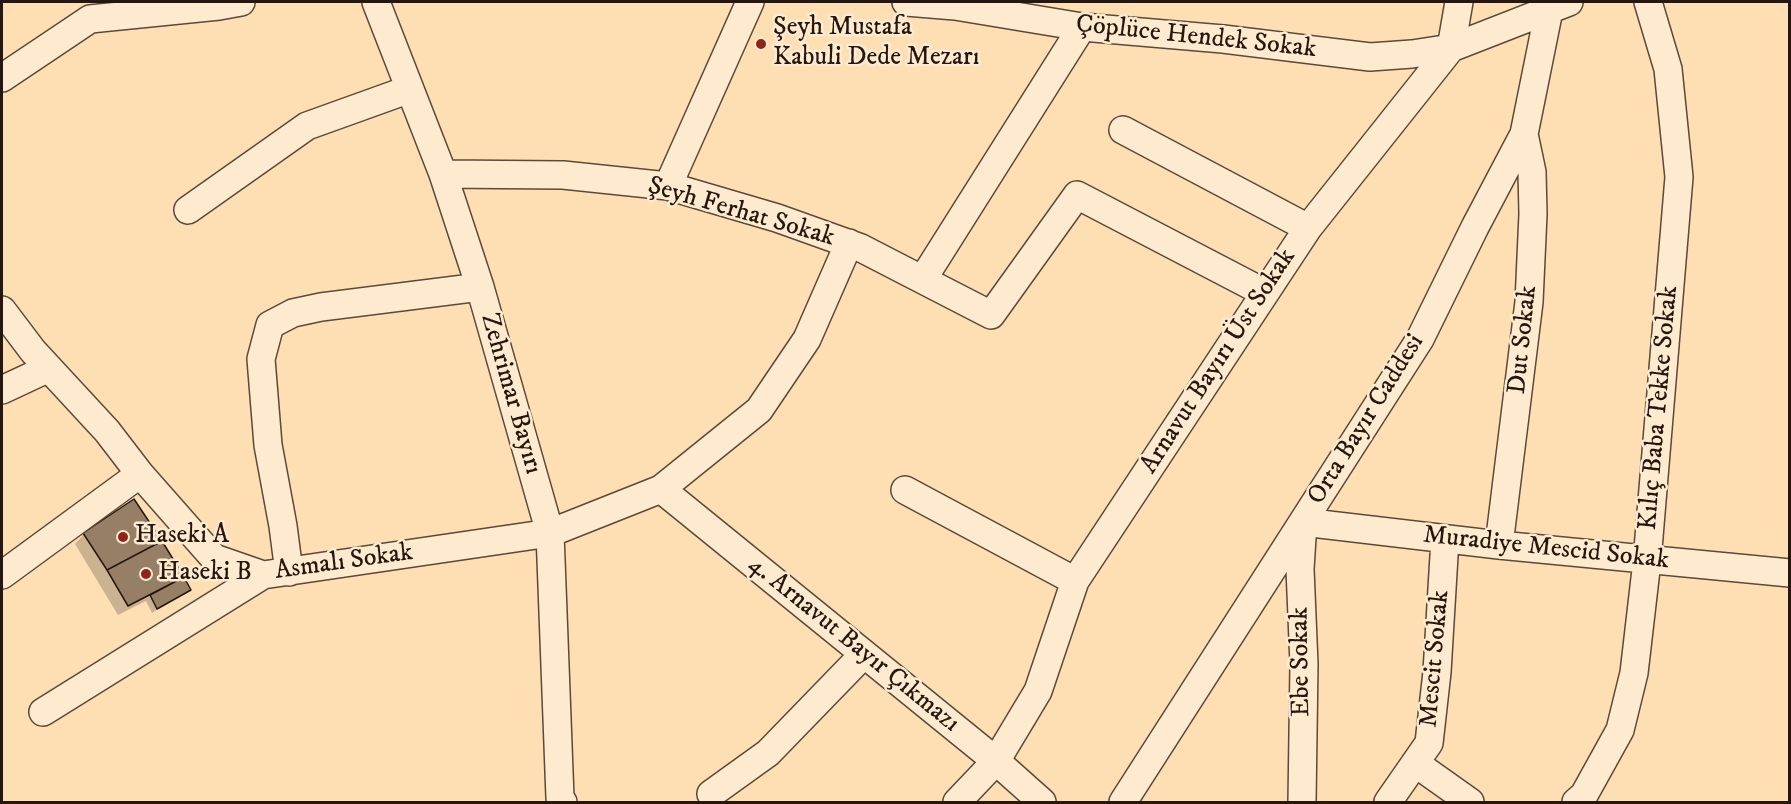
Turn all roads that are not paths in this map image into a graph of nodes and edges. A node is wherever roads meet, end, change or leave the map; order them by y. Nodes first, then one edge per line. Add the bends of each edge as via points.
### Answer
1 (241, 2) edge
2 (376, 2) edge
3 (750, 2) edge
4 (906, 2) edge
5 (1459, 2) edge
6 (1648, 2) edge
7 (1559, 6) edge
8 (1082, 27) junction
9 (1451, 48) junction
10 (2, 78) edge
11 (410, 89) junction
12 (1123, 130) dead end
13 (1524, 134) junction
14 (443, 174) junction
15 (668, 186) junction
16 (188, 210) dead end
17 (1308, 228) junction
18 (849, 243) junction
19 (923, 279) junction
20 (480, 287) junction
21 (1265, 293) junction
22 (2, 310) edge
23 (49, 368) junction
24 (2, 390) edge
25 (140, 474) junction
26 (661, 489) junction
27 (905, 490) dead end
28 (1303, 522) junction
29 (550, 533) junction
30 (1445, 539) junction
31 (1499, 545) junction
32 (1647, 561) junction
33 (1790, 573) edge
34 (276, 574) junction
35 (2, 575) edge
36 (1075, 581) junction
37 (864, 654) junction
38 (43, 711) dead end
39 (996, 761) junction
40 (1415, 763) junction
41 (711, 794) dead end
42 (1132, 799) edge
43 (562, 802) edge
44 (957, 802) edge
45 (1042, 802) edge
46 (1302, 802) edge
47 (1388, 802) edge
48 (1470, 802) edge
49 (1576, 802) edge

1 - 10 street via 90,19
2 - 11 street, Zehrimar Bayırı
3 - 15 street
4 - 8 street, Çöplüce Hendek Sokak
5 - 9 street
6 - 32 street, Kılıç Baba Tekke Sokak via 1668,69 1679,177
7 - 9 street
7 - 13 street, Orta Bayır Caddesi
8 - 9 street, Çöplüce Hendek Sokak via 1370,57
8 - 19 street
9 - 17 street, Arnavut Bayırı Üst Sokak
11 - 14 street, Zehrimar Bayırı
11 - 16 street via 307,126
12 - 17 street
13 - 28 street, Orta Bayır Caddesi via 1420,339
13 - 31 street, Dut Sokak via 1532,172 1529,302
14 - 15 street, Şeyh Ferhat Sokak via 563,175
14 - 20 street, Zehrimar Bayırı
15 - 18 street, Şeyh Ferhat Sokak
17 - 21 street, Arnavut Bayırı Üst Sokak
18 - 19 street, Şeyh Ferhat Sokak
18 - 26 street, Asmalı Sokak via 807,339 759,410
19 - 21 street, Şeyh Ferhat Sokak via 991,315 1077,195
20 - 29 street, Zehrimar Bayırı
20 - 34 street via 321,307 293,313 270,324 261,360 268,445 283,526
21 - 36 street, Arnavut Bayırı Üst Sokak
22 - 23 street, Asmalı Sokak
23 - 24 street
23 - 25 street, Asmalı Sokak
25 - 34 street, Asmalı Sokak via 214,558
25 - 35 street
26 - 29 street, Asmalı Sokak
26 - 37 street, 4. Arnavut Bayır Çıkmazı
27 - 36 street
28 - 30 street, Muradiye Mescid Sokak
28 - 42 street, Orta Bayır Caddesi
28 - 46 street, Ebe Sokak
29 - 34 street, Asmalı Sokak
29 - 43 street, Zehrimar Bayırı
30 - 31 street, Muradiye Mescid Sokak
30 - 40 street, Mescit Sokak via 1429,743
31 - 32 street, Muradiye Mescid Sokak
32 - 33 street, Muradiye Mescid Sokak
32 - 49 street, Kılıç Baba Tekke Sokak via 1634,673 1620,730 1584,795
34 - 38 street
36 - 39 street, Arnavut Bayırı Üst Sokak via 1038,691
37 - 39 street, 4. Arnavut Bayır Çıkmazı
37 - 41 street via 768,753
39 - 44 street, Arnavut Bayırı Üst Sokak
39 - 45 street, 4. Arnavut Bayır Çıkmazı
40 - 47 street, Mescit Sokak
40 - 48 street

